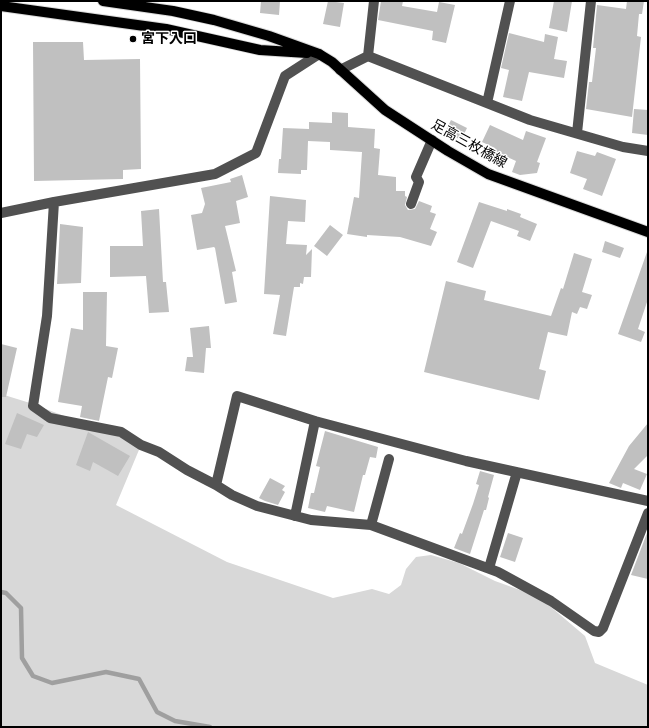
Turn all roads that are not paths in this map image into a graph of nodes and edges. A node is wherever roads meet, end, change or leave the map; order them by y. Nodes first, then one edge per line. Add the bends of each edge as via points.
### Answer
1 (103, 1) edge
2 (374, 1) edge
3 (510, 1) edge
4 (591, 1) edge
5 (1, 6) edge
6 (319, 54) junction
7 (368, 56) junction
8 (340, 70) junction
9 (487, 103) junction
10 (577, 133) junction
11 (432, 140) junction
12 (648, 151) edge
13 (54, 202) junction
14 (411, 204) dead end
15 (1, 213) edge
16 (648, 232) edge
17 (315, 421) junction
18 (389, 459) dead end
19 (517, 472) junction
20 (216, 485) junction
21 (646, 498) edge
22 (648, 513) edge
23 (294, 516) junction
24 (371, 525) junction
25 (489, 568) junction

1 - 6 main road, 足高三枚橋線 via 214,20
2 - 7 street
3 - 9 street
4 - 10 street
5 - 6 main road via 166,29 260,50
6 - 8 main road, 足高三枚橋線
6 - 13 street via 285,76 256,153 215,174
7 - 8 street
7 - 9 street
8 - 11 main road, 足高三枚橋線 via 384,110
9 - 10 street via 530,120
10 - 12 street
11 - 14 street via 416,177 419,182
11 - 16 main road, 足高三枚橋線 via 488,174
13 - 15 street
13 - 20 street via 47,316 33,406 50,418 120,432 141,446 159,452
17 - 19 street
17 - 20 street via 237,396
17 - 23 street
18 - 24 street
19 - 21 street
19 - 25 street
20 - 23 street via 232,496 257,506
22 - 25 street via 603,628 599,632 550,601
23 - 24 street
24 - 25 street

